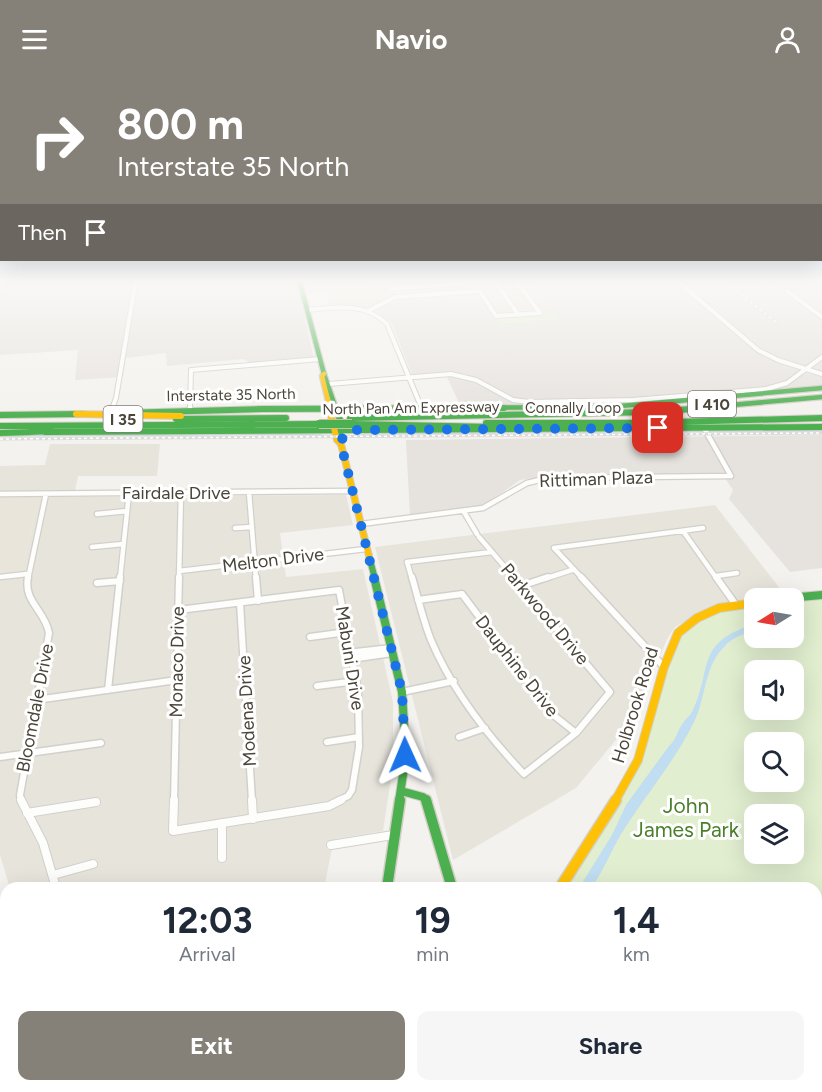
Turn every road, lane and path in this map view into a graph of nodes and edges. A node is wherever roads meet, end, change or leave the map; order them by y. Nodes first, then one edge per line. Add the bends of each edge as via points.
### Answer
1 (128, 326) edge
2 (311, 326) edge
3 (388, 326) edge
4 (730, 326) edge
5 (822, 357) edge
6 (320, 359) junction
7 (804, 368) junction
8 (324, 374) junction
9 (822, 374) edge
10 (410, 376) junction
11 (329, 384) junction
12 (822, 388) edge
13 (822, 395) edge
14 (329, 396) junction
15 (822, 402) edge
16 (333, 409) junction
17 (422, 409) junction
18 (190, 411) junction
19 (76, 414) junction
20 (110, 414) junction
21 (0, 416) edge
22 (246, 418) junction
23 (315, 418) junction
24 (354, 418) junction
25 (0, 420) edge
26 (822, 420) edge
27 (469, 422) junction
28 (231, 425) junction
29 (0, 426) edge
30 (822, 427) edge
31 (706, 430) junction
32 (29, 432) junction
33 (0, 433) edge
34 (339, 436) junction
35 (352, 490) junction
36 (249, 492) junction
37 (129, 493) junction
38 (181, 493) junction
39 (0, 494) edge
40 (46, 494) junction
41 (127, 511) junction
42 (464, 512) junction
43 (97, 514) dead end
44 (361, 524) junction
45 (252, 526) junction
46 (235, 528) dead end
47 (703, 528) dead end
48 (683, 531) junction
49 (123, 544) junction
50 (92, 548) dead end
51 (366, 549) junction
52 (492, 552) junction
53 (255, 562) junction
54 (572, 570) junction
55 (179, 571) junction
56 (737, 573) dead end
57 (27, 574) junction
58 (716, 576) junction
59 (0, 577) edge
60 (120, 580) junction
61 (97, 583) dead end
62 (521, 586) junction
63 (822, 595) edge
64 (804, 597) edge
65 (418, 600) junction
66 (258, 601) junction
67 (240, 603) junction
68 (744, 604) edge
69 (736, 605) junction
70 (179, 610) junction
71 (346, 632) junction
72 (310, 637) dead end
73 (392, 650) junction
74 (352, 656) junction
75 (664, 667) junction
76 (177, 680) junction
77 (356, 681) junction
78 (454, 681) junction
79 (317, 686) dead end
80 (108, 690) junction
81 (402, 692) junction
82 (36, 700) junction
83 (485, 728) junction
84 (576, 733) junction
85 (359, 737) junction
86 (459, 737) dead end
87 (327, 742) dead end
88 (101, 743) dead end
89 (26, 754) junction
90 (0, 757) edge
91 (401, 791) junction
92 (96, 802) dead end
93 (27, 813) junction
94 (253, 819) junction
95 (222, 823) junction
96 (393, 835) junction
97 (331, 845) dead end
98 (222, 858) dead end
99 (93, 864) dead end
100 (53, 875) junction
101 (55, 882) edge
102 (388, 882) edge
103 (450, 882) edge
104 (564, 882) edge

1 - 20 street
2 - 6 main road
3 - 10 street
4 - 7 street via 758,350
5 - 7 street
6 - 8 main road
6 - 18 street via 191,370
7 - 9 street
7 - 10 street via 786,383 766,389 557,402 513,400 462,376
8 - 11 main road
8 - 14 main road
10 - 11 street
10 - 17 street
11 - 14 main road
12 - 17 main road, Interstate 35 North via 618,406
13 - 24 main road, North Pan Am Expressway / I 35 via 653,412
14 - 16 main road
14 - 23 main road via 319,405
14 - 24 main road
15 - 27 main road, North Pan Am Expressway / I 35 via 629,418
16 - 23 main road, Interstate 35 North
16 - 24 main road, Interstate 35 North
16 - 34 main road
17 - 24 main road, Interstate 35 North
18 - 20 main road, Interstate 35 North
18 - 23 main road, Interstate 35 North
19 - 20 main road, Interstate 35 North
19 - 21 main road, Interstate 35 North
19 - 22 main road
22 - 23 main road, North Pan Am Expressway / I 35
22 - 25 main road, North Pan Am Expressway / I 35
23 - 24 main road, North Pan Am Expressway / I 35, bridge
23 - 28 main road, North Pan Am Expressway / I 35
23 - 32 main road, Interstate 35 North
23 - 34 main road via 327,432
24 - 27 main road, North Pan Am Expressway / I 35
24 - 31 main road
24 - 34 main road
26 - 27 main road, Connally Loop / I 410
26 - 31 main road
28 - 29 main road, North Pan Am Expressway / I 35
28 - 32 main road
30 - 31 main road
31 - 42 street, Rittiman Plaza via 731,476 548,478 520,486 489,507
32 - 33 main road, Interstate 35 North
34 - 35 main road
35 - 36 street, Fairdale Drive
35 - 44 main road
36 - 38 street, Fairdale Drive
36 - 45 street
37 - 38 street, Fairdale Drive
37 - 40 street, Fairdale Drive
37 - 41 street
38 - 55 street, Monaco Drive
39 - 40 street, Fairdale Drive
40 - 57 street, Bloomdale Drive
41 - 43 street
41 - 49 street
42 - 44 street, Rittiman Plaza
42 - 52 street, Parkwood Drive
44 - 51 main road
45 - 46 street
45 - 53 street
47 - 48 street
48 - 54 street via 554,548
48 - 58 street
49 - 50 street
49 - 60 street
51 - 53 street, Melton Drive
51 - 73 main road
52 - 62 street, Parkwood Drive
52 - 65 street via 407,562
53 - 55 street, Melton Drive
53 - 66 street
54 - 62 street
54 - 75 street
55 - 70 street, Monaco Drive
56 - 58 street
57 - 59 street
57 - 82 street, Bloomdale Drive via 29,597 43,613 49,628
58 - 69 street
60 - 61 street
60 - 80 street
62 - 84 street, Parkwood Drive via 610,692
63 - 64 main road
65 - 78 street via 430,638
65 - 84 street, Dauphine Drive via 462,594 552,714
66 - 67 street
66 - 71 street, Mabuni Drive via 339,590
67 - 70 street
67 - 94 street, Modena Drive
68 - 69 main road, Holbrook Road
69 - 75 main road, Holbrook Road via 719,608 688,624 673,640
70 - 76 street, Monaco Drive
71 - 72 street
71 - 74 street, Mabuni Drive
73 - 74 street
73 - 81 main road
74 - 77 street, Mabuni Drive
75 - 104 main road, Holbrook Road via 638,760
76 - 80 street
76 - 95 street, Monaco Drive via 173,831
77 - 79 street
77 - 85 street, Mabuni Drive
78 - 81 street
78 - 83 street
80 - 82 street
81 - 91 main road via 406,746
82 - 89 street, Bloomdale Drive
83 - 84 street via 524,774
83 - 86 street
85 - 87 street
85 - 94 street, Mabuni Drive via 348,796 329,806
88 - 89 street
89 - 90 street
89 - 93 street, Bloomdale Drive via 20,795
91 - 96 main road
91 - 103 main road via 428,802
92 - 93 street
93 - 100 street, Bloomdale Drive via 37,828
94 - 95 street
95 - 98 street
96 - 97 street
96 - 102 main road
99 - 100 street
100 - 101 street, Bloomdale Drive

